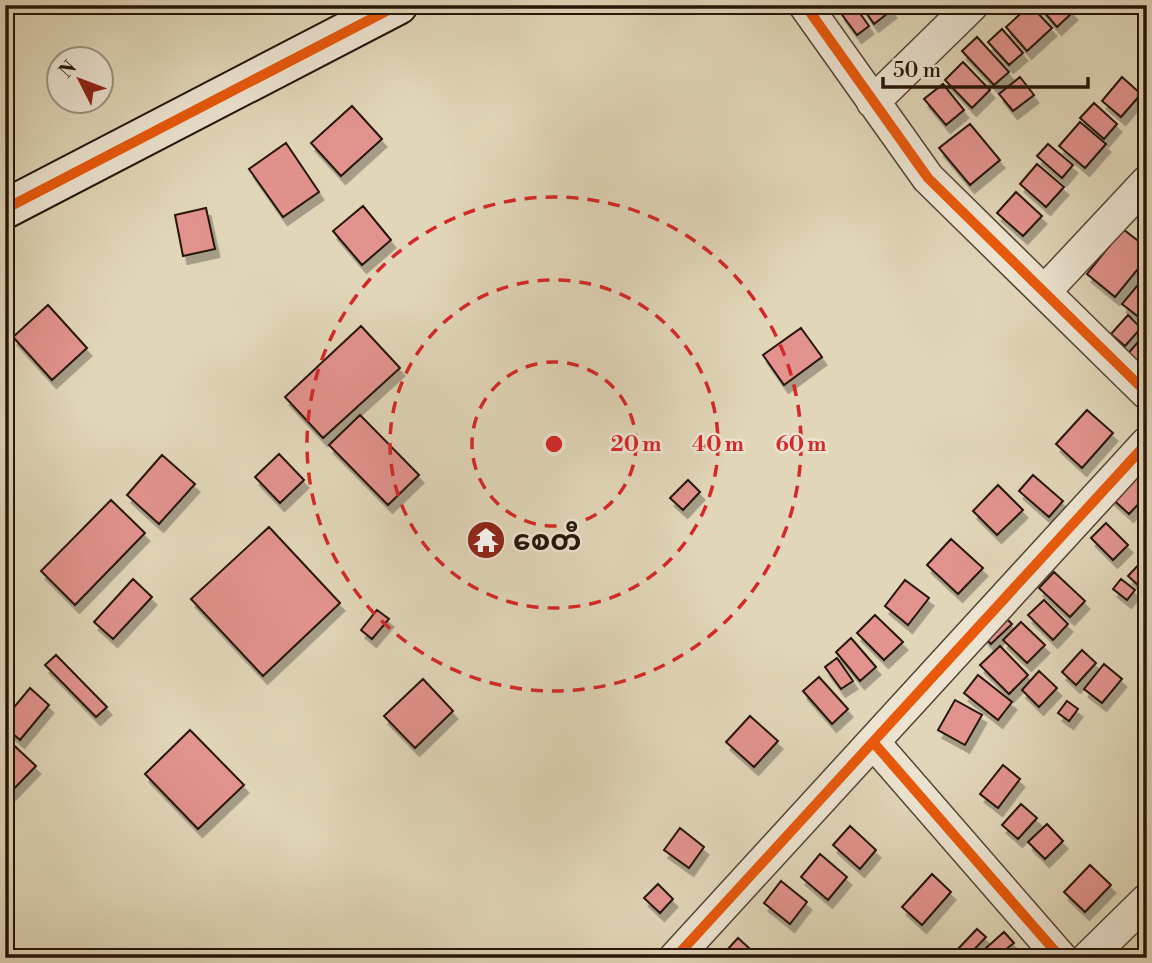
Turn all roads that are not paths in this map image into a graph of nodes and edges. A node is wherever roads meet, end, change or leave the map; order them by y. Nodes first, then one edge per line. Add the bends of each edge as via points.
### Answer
1 (398, 5) edge
2 (805, 5) edge
3 (972, 5) edge
4 (873, 102) junction
5 (1147, 182) edge
6 (5, 209) edge
7 (1044, 292) junction
8 (1147, 393) edge
9 (1147, 443) edge
10 (873, 742) junction
11 (1147, 900) edge
12 (675, 958) edge
13 (1061, 958) edge
14 (1088, 958) edge

1 - 6 street
2 - 4 street
3 - 4 street
4 - 7 street via 928,178
5 - 7 street
7 - 8 street
9 - 10 street
10 - 12 street
10 - 13 street
11 - 14 street

